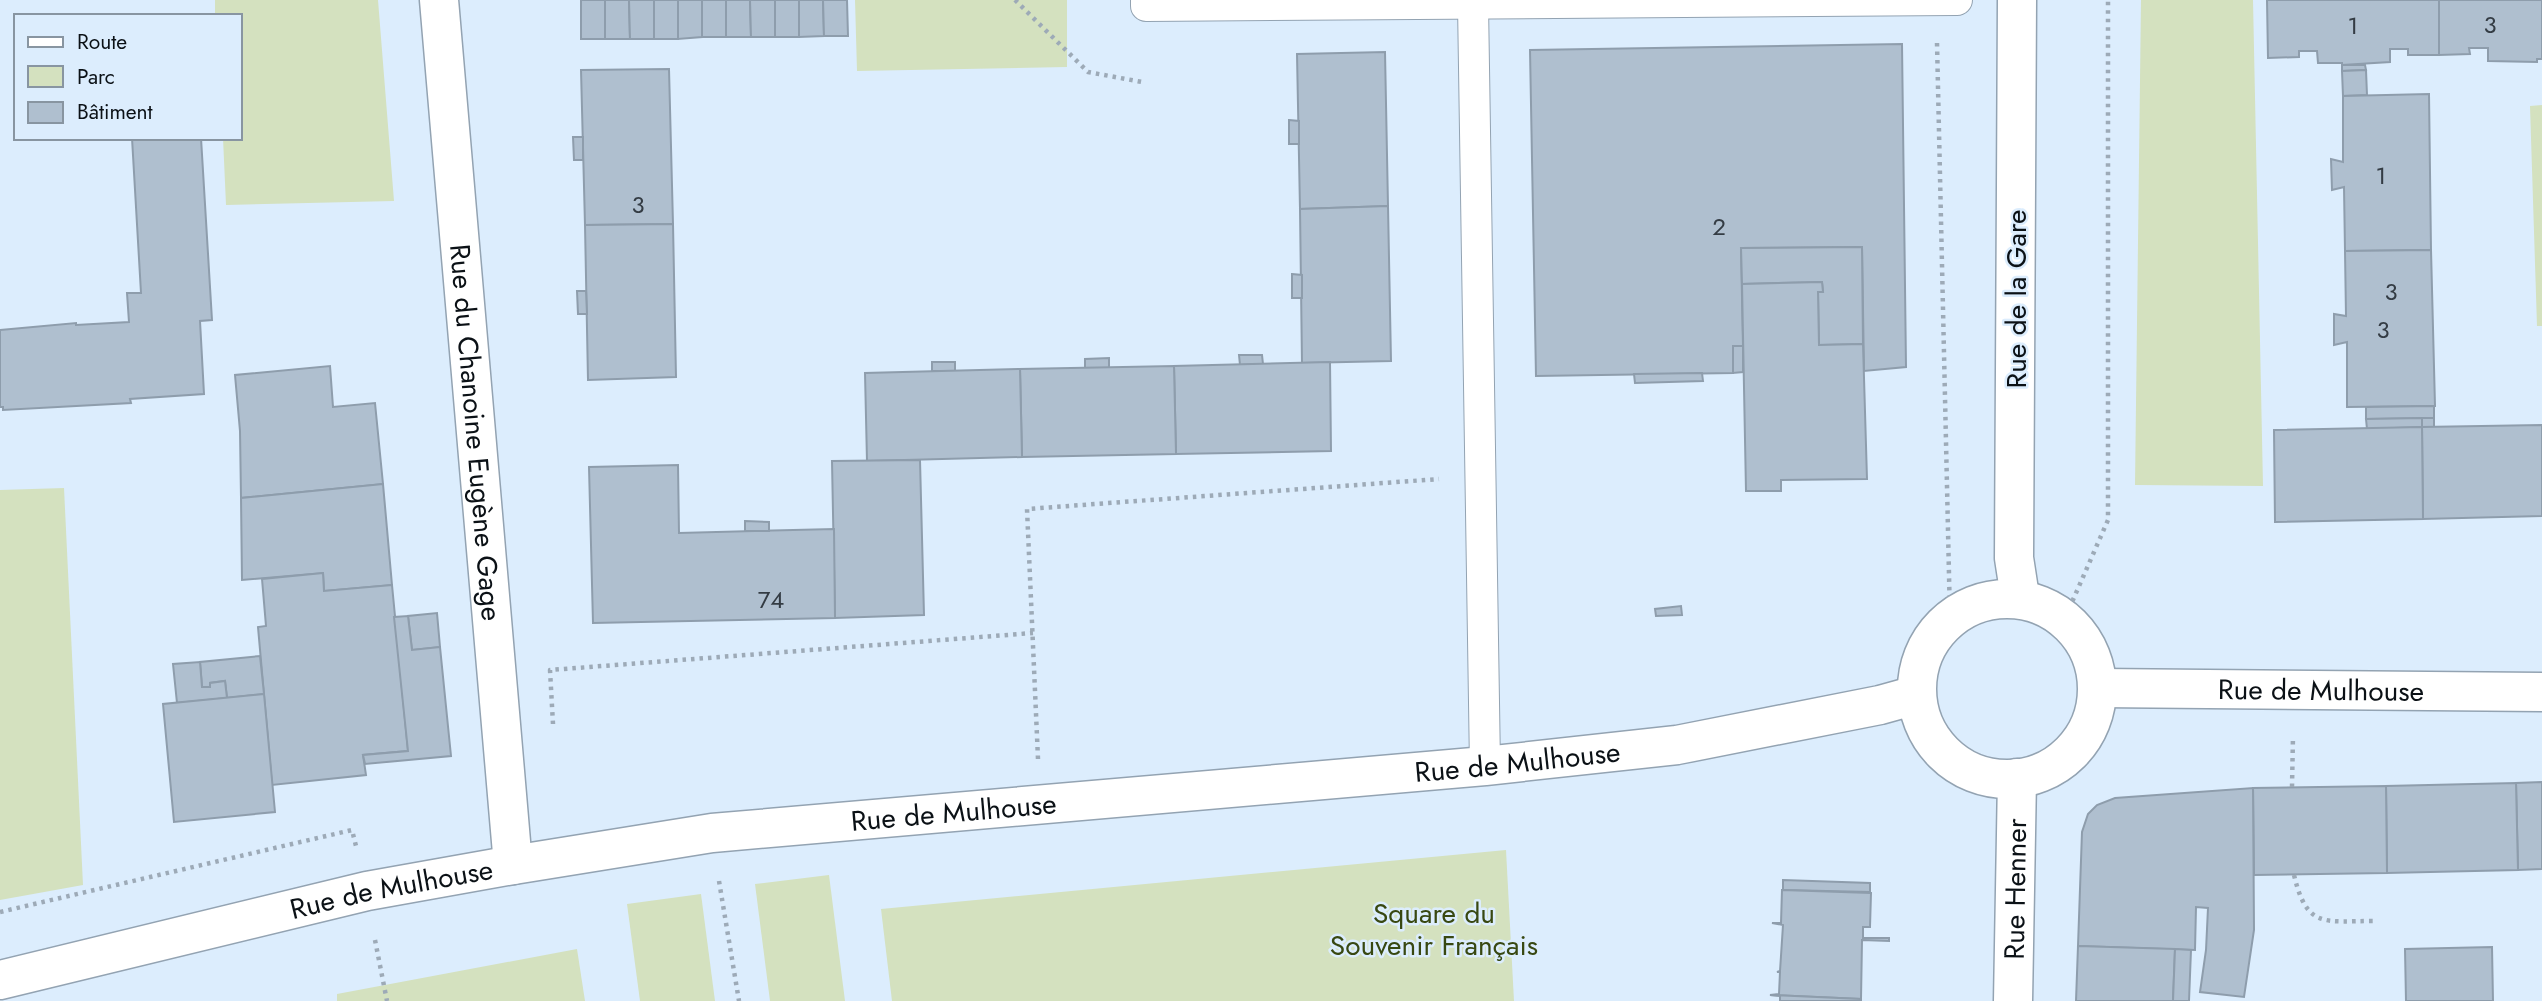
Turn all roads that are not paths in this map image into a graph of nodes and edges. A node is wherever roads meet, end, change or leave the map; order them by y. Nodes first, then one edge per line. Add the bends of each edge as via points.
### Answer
1 (439, 0) edge
2 (2010, 0) edge
3 (2017, 0) edge
4 (1947, 1) edge
5 (1146, 3) edge
6 (1473, 4) junction
7 (2020, 597) junction
8 (2099, 688) junction
9 (2542, 692) edge
10 (1916, 695) junction
11 (1485, 766) junction
12 (2017, 778) junction
13 (513, 864) junction
14 (0, 980) edge
15 (2012, 1001) edge

1 - 13 main road, Rue du Chanoine Eugène Gage
2 - 3 lane
3 - 7 main road, Rue de la Gare via 2014,558
4 - 6 lane
5 - 6 lane
6 - 11 lane
7 - 8 main road via 2042,604 2073,625 2091,652
7 - 10 main road via 1967,607 1936,630 1920,660
8 - 9 main road, Rue de Mulhouse
8 - 12 main road via 2091,724 2076,750 2046,771
10 - 11 main road, Rue de Mulhouse via 1677,745
10 - 12 main road via 1926,730 1951,761 1978,775
11 - 13 main road, Rue de Mulhouse via 712,833
12 - 15 main road, Rue Henner
13 - 14 main road, Rue de Mulhouse via 367,891

